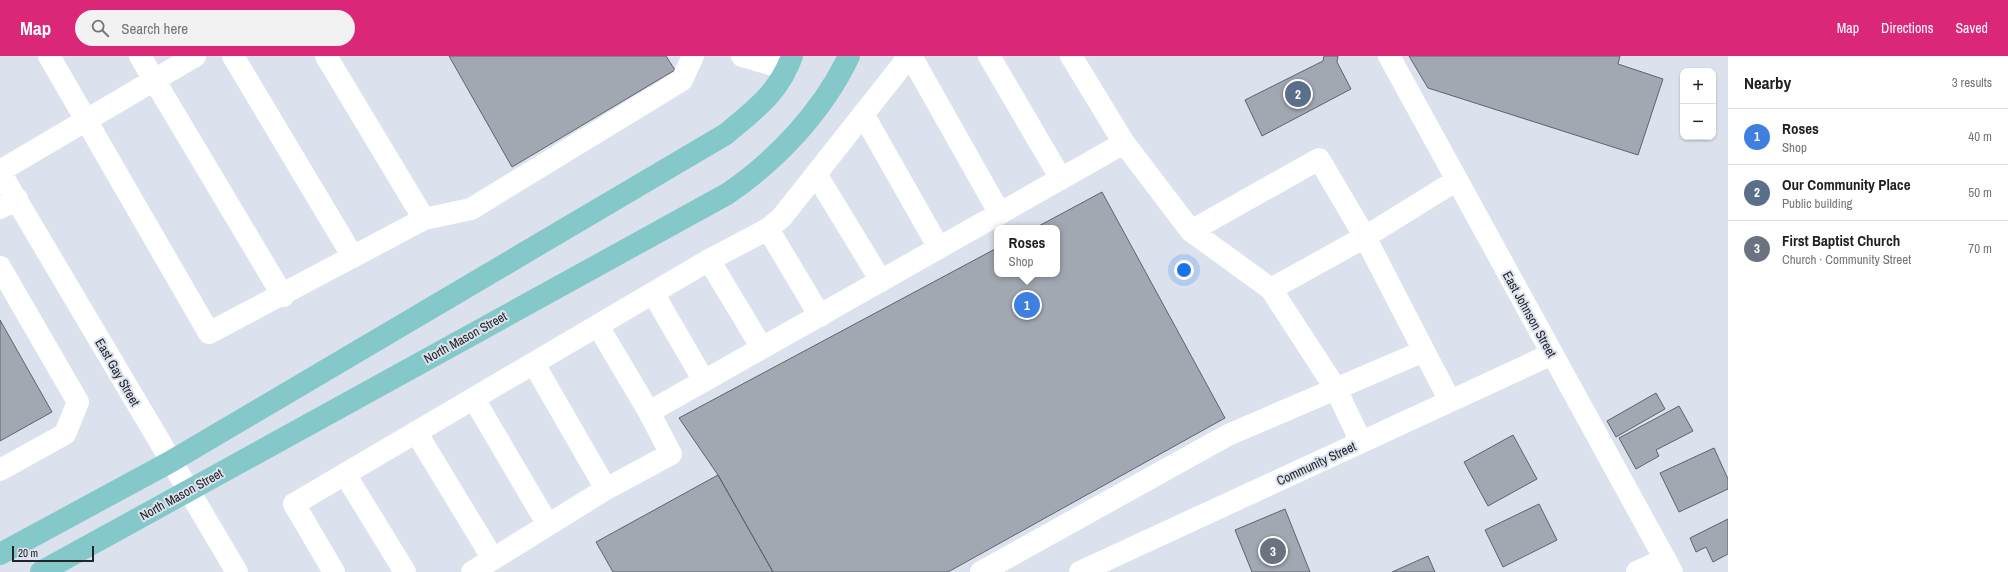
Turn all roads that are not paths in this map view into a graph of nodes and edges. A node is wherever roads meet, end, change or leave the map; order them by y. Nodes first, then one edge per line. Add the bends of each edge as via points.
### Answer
1 (49, 56) edge
2 (140, 56) edge
3 (195, 56) edge
4 (233, 56) edge
5 (326, 56) edge
6 (693, 56) edge
7 (742, 56) edge
8 (849, 56) edge
9 (906, 56) edge
10 (911, 56) edge
11 (989, 56) edge
12 (1071, 56) edge
13 (1389, 56) edge
14 (790, 63) edge
15 (155, 80) junction
16 (864, 114) junction
17 (87, 120) junction
18 (1124, 143) junction
19 (0, 171) edge
20 (816, 174) junction
21 (1061, 179) junction
22 (1457, 180) junction
23 (9, 204) edge
24 (1000, 214) junction
25 (424, 219) junction
26 (768, 229) junction
27 (1191, 231) junction
28 (1365, 237) junction
29 (939, 248) junction
30 (353, 257) junction
31 (710, 260) junction
32 (0, 267) edge
33 (881, 281) junction
34 (1271, 289) junction
35 (653, 293) junction
36 (283, 296) junction
37 (820, 316) junction
38 (598, 326) junction
39 (762, 348) junction
40 (1424, 351) junction
41 (1552, 354) junction
42 (534, 364) junction
43 (704, 381) junction
44 (1336, 389) junction
45 (474, 399) junction
46 (1450, 401) junction
47 (649, 412) junction
48 (416, 432) junction
49 (1361, 442) junction
50 (170, 462) junction
51 (0, 470) edge
52 (345, 474) junction
53 (606, 489) junction
54 (187, 490) junction
55 (548, 525) junction
56 (0, 554) edge
57 (492, 559) junction
58 (1668, 566) edge
59 (43, 572) edge
60 (237, 572) edge
61 (334, 572) edge
62 (405, 572) edge
63 (472, 572) edge
64 (980, 572) edge
65 (1080, 572) edge
66 (1637, 572) edge

1 - 17 street
2 - 15 street
3 - 15 street
4 - 30 street
5 - 25 street
6 - 25 street via 682,80 478,205 471,209
7 - 14 street
8 - 54 main road, North Mason Street via 804,126 748,180 727,194
9 - 16 street via 903,64
10 - 24 street
11 - 21 street
12 - 18 street
13 - 22 street, East Johnson Street
14 - 50 main road via 768,98 726,134
15 - 17 street
15 - 36 street
16 - 20 street
16 - 29 street
17 - 19 street
17 - 36 street via 209,333
18 - 21 street
18 - 27 street
19 - 23 street, East Gay Street
20 - 26 street via 782,217
20 - 33 street
21 - 24 street
22 - 28 street
22 - 41 street, East Johnson Street
23 - 50 street, East Gay Street
24 - 29 street
25 - 30 street
26 - 31 street
26 - 37 street
27 - 28 street via 1319,159
27 - 34 street
28 - 34 street
28 - 40 street
29 - 33 street
30 - 36 street
31 - 35 street
31 - 39 street
32 - 51 street via 78,402 65,434
33 - 37 street
34 - 44 street
35 - 38 street
35 - 43 street
37 - 39 street
38 - 42 street
38 - 47 street
39 - 43 street
40 - 44 street
40 - 46 street
41 - 46 street, Community Street
41 - 58 street, East Johnson Street
42 - 45 street
42 - 53 street
43 - 47 street
44 - 49 street
44 - 64 street via 1228,434
45 - 48 street
45 - 55 street
46 - 49 street, Community Street
47 - 53 street via 671,454
48 - 52 street
48 - 57 street
49 - 65 street, Community Street
50 - 54 street, East Gay Street
50 - 56 main road
52 - 61 street via 294,504
52 - 62 street
53 - 55 street
54 - 59 main road, North Mason Street
54 - 60 street, East Gay Street
55 - 57 street
57 - 63 street
58 - 66 street

